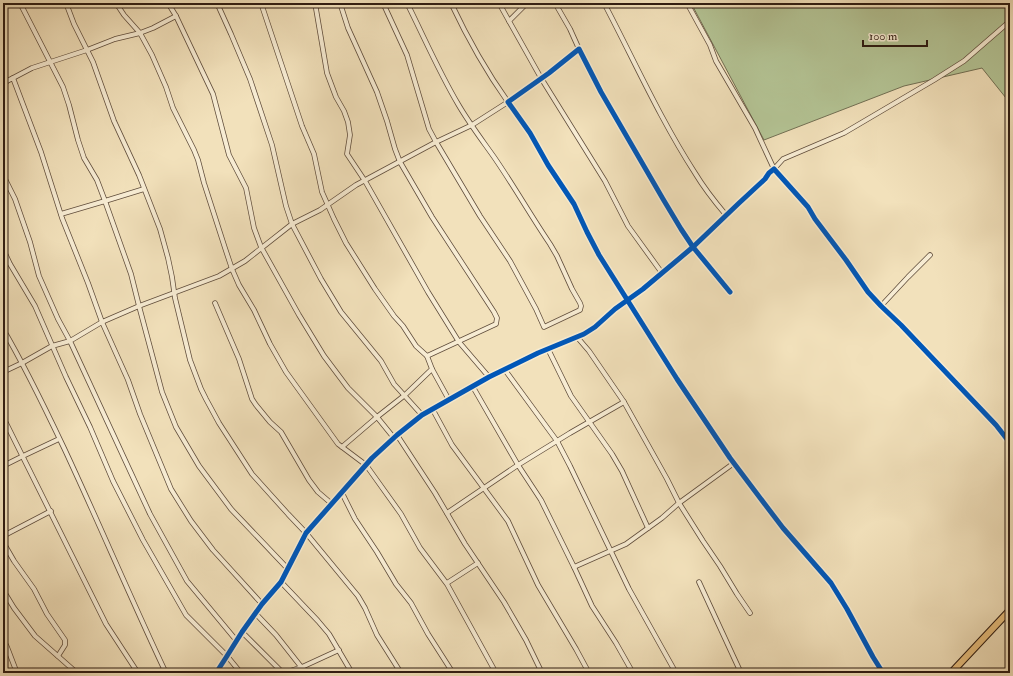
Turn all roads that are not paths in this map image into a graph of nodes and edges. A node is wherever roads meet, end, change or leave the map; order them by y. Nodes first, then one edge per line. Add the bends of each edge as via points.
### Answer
1 (20, 3) edge
2 (66, 3) edge
3 (116, 3) edge
4 (168, 3) edge
5 (217, 3) edge
6 (261, 3) edge
7 (315, 3) edge
8 (340, 3) edge
9 (383, 3) edge
10 (407, 3) edge
11 (451, 3) edge
12 (499, 3) edge
13 (527, 3) edge
14 (555, 3) edge
15 (604, 3) edge
16 (687, 3) edge
17 (176, 16) junction
18 (509, 21) junction
19 (1010, 21) edge
20 (140, 33) junction
21 (579, 49) junction
22 (87, 50) junction
23 (50, 62) junction
24 (3, 73) edge
25 (13, 78) junction
26 (541, 78) junction
27 (5, 82) edge
28 (508, 102) junction
29 (472, 125) junction
30 (436, 142) junction
31 (400, 162) junction
32 (774, 169) junction
33 (3, 175) edge
34 (365, 181) junction
35 (144, 189) junction
36 (105, 201) junction
37 (328, 205) junction
38 (61, 214) junction
39 (726, 215) junction
40 (292, 224) junction
41 (693, 247) junction
42 (261, 248) junction
43 (3, 249) edge
44 (930, 255) dead end
45 (232, 269) junction
46 (662, 273) junction
47 (730, 292) dead end
48 (174, 294) junction
49 (628, 300) junction
50 (215, 303) dead end
51 (139, 306) junction
52 (880, 306) junction
53 (102, 322) junction
54 (3, 329) edge
55 (577, 337) junction
56 (70, 341) junction
57 (459, 342) junction
58 (52, 346) junction
59 (548, 349) junction
60 (427, 356) junction
61 (22, 363) junction
62 (432, 369) junction
63 (505, 370) junction
64 (3, 372) edge
65 (490, 377) junction
66 (473, 387) junction
67 (405, 396) junction
68 (449, 400) junction
69 (624, 402) junction
70 (433, 410) junction
71 (422, 416) junction
72 (3, 417) edge
73 (377, 418) junction
74 (589, 421) junction
75 (396, 436) junction
76 (60, 439) junction
77 (557, 441) junction
78 (1010, 443) edge
79 (342, 447) junction
80 (23, 456) junction
81 (734, 463) junction
82 (366, 465) junction
83 (3, 466) edge
84 (518, 466) junction
85 (484, 489) junction
86 (342, 494) junction
87 (679, 503) junction
88 (332, 504) junction
89 (51, 511) junction
90 (447, 513) junction
91 (648, 528) junction
92 (306, 533) junction
93 (3, 536) edge
94 (3, 542) edge
95 (611, 551) junction
96 (478, 563) junction
97 (574, 567) junction
98 (288, 569) junction
99 (281, 582) junction
100 (699, 582) dead end
101 (446, 583) junction
102 (3, 590) edge
103 (262, 604) junction
104 (1010, 610) edge
105 (750, 613) dead end
106 (256, 614) junction
107 (242, 632) junction
108 (3, 639) edge
109 (236, 640) junction
110 (339, 650) junction
111 (58, 656) junction
112 (227, 656) junction
113 (302, 667) junction
114 (17, 673) edge
115 (78, 673) edge
116 (138, 673) edge
117 (166, 673) edge
118 (216, 673) edge
119 (242, 673) edge
120 (284, 673) edge
121 (306, 673) edge
122 (352, 673) edge
123 (401, 673) edge
124 (453, 673) edge
125 (496, 673) edge
126 (542, 673) edge
127 (589, 673) edge
128 (633, 673) edge
129 (676, 673) edge
130 (741, 673) edge
131 (884, 673) edge
132 (951, 673) edge

1 - 23 street
2 - 22 street
3 - 20 street
4 - 17 street
5 - 40 street via 250,79 272,144
6 - 37 street via 302,126 314,154 322,192
7 - 34 street via 327,73 348,122 350,135 347,153
8 - 31 street via 348,28 379,98
9 - 30 street via 407,55 429,129
10 - 29 street via 458,104
11 - 28 street via 485,68
12 - 18 street
13 - 18 street
14 - 21 street
15 - 39 street via 684,157
16 - 32 street via 716,61 755,128
17 - 20 street
17 - 42 street via 213,94 229,155 246,188
18 - 26 street
19 - 32 street via 964,61 934,80 844,133 783,159
20 - 22 street
20 - 45 street via 198,160
21 - 26 street
21 - 41 street via 662,199
22 - 23 street
22 - 35 street via 114,122
23 - 25 street
23 - 36 street via 63,87 84,158
24 - 27 street
25 - 27 street
25 - 38 street
26 - 28 street
26 - 46 street via 604,181 628,226
28 - 29 street
28 - 49 street via 574,204 599,255
29 - 30 street
29 - 30 street via 550,244 580,303 580,310 544,327 510,261
30 - 31 street
31 - 34 street
31 - 57 street via 497,318 496,324
32 - 39 street
32 - 52 street via 805,203
33 - 56 street via 15,199 39,276
34 - 37 street
34 - 57 street
35 - 36 street
35 - 48 street via 162,236
36 - 38 street
36 - 51 street via 131,274
37 - 40 street
37 - 60 street via 346,243 375,289 416,346
38 - 53 street
39 - 41 street
40 - 42 street
40 - 67 street via 341,312 381,361 394,384
41 - 46 street
41 - 47 street
42 - 45 street
42 - 73 street via 324,356 348,388
43 - 58 street via 35,306
44 - 52 street
45 - 48 street
45 - 79 street via 282,366
46 - 49 street
48 - 51 street
48 - 92 street via 190,360 212,411 252,474
49 - 55 street via 595,327
49 - 81 street
50 - 88 street via 256,405 281,432 314,487
51 - 53 street
51 - 98 street via 162,392 176,427 199,466 231,509
52 - 78 street via 933,358
53 - 56 street
53 - 103 street via 171,489 213,550
54 - 61 street
55 - 59 street
55 - 69 street
56 - 58 street
56 - 109 street via 150,514 187,581
57 - 60 street
57 - 65 street
58 - 61 street
58 - 112 street via 113,481 143,540 186,615
59 - 63 street
59 - 74 street via 571,396
60 - 62 street
61 - 64 street
61 - 76 street
62 - 67 street
62 - 68 street
63 - 65 street
63 - 77 street
65 - 66 street
66 - 68 street
66 - 84 street
67 - 71 street
67 - 73 street
68 - 70 street
69 - 74 street
69 - 87 street
70 - 71 street
70 - 85 street via 452,445
71 - 75 street
72 - 80 street
73 - 75 street
73 - 79 street
74 - 77 street
74 - 91 street via 622,471
75 - 82 street
75 - 90 street
76 - 80 street
76 - 117 street
77 - 84 street
77 - 95 street
79 - 82 street
80 - 83 street
80 - 89 street
81 - 87 street
81 - 131 street via 783,528 831,583
82 - 86 street
82 - 101 street via 402,514 420,548
84 - 85 street
84 - 97 street via 541,500
85 - 90 street
85 - 127 street via 508,521 538,586
86 - 88 street
86 - 124 street via 355,519
87 - 91 street
87 - 105 street
88 - 92 street
89 - 93 street
89 - 116 street via 106,624
90 - 96 street
91 - 95 street
92 - 98 street
92 - 123 street via 358,596 377,635
94 - 111 street via 65,640 65,645
95 - 97 street
95 - 129 street via 639,608
96 - 101 street
96 - 126 street via 504,602
97 - 128 street via 592,606
98 - 99 street
99 - 103 street
99 - 110 street via 318,621
100 - 130 street
101 - 125 street
102 - 111 street via 35,636
103 - 106 street
104 - 132 main road
106 - 107 street
106 - 113 street
107 - 109 street
107 - 120 street
108 - 114 street
109 - 112 street
110 - 113 street
110 - 122 street
111 - 115 street
112 - 118 street
112 - 119 street
113 - 120 street
113 - 121 street

